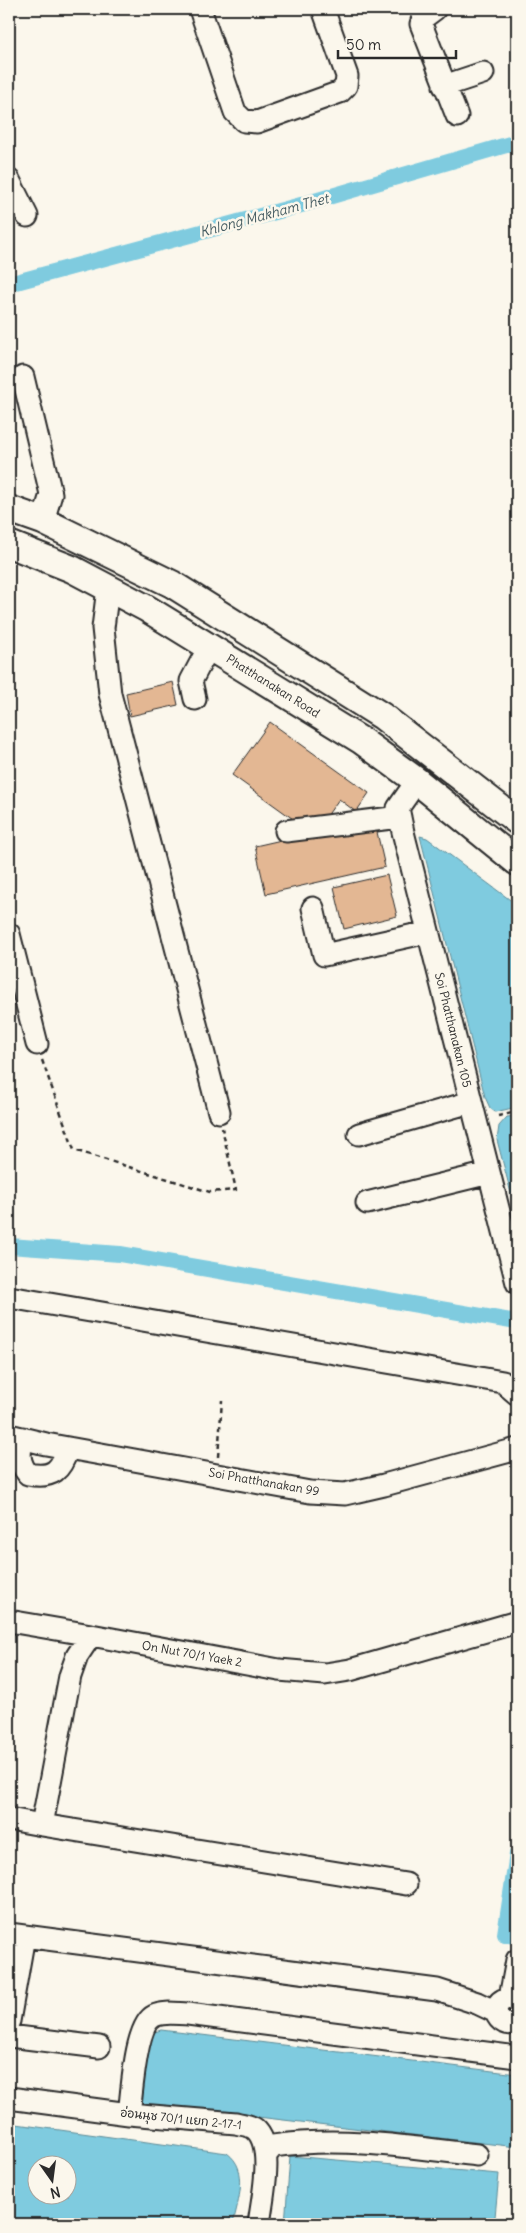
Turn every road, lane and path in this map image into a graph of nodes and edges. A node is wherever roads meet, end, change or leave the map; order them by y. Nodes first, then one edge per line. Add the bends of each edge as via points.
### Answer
1 (200, 9) edge
2 (323, 9) edge
3 (435, 9) edge
4 (483, 74) dead end
5 (444, 86) junction
6 (457, 116) dead end
7 (9, 180) edge
8 (27, 216) dead end
9 (23, 377) dead end
10 (9, 509) edge
11 (43, 521) junction
12 (9, 544) edge
13 (108, 588) junction
14 (209, 646) junction
15 (195, 699) dead end
16 (417, 781) junction
17 (400, 817) junction
18 (517, 820) edge
19 (286, 831) dead end
20 (517, 862) edge
21 (313, 908) dead end
22 (428, 932) junction
23 (9, 934) edge
24 (37, 1044) joint
25 (471, 1102) junction
26 (219, 1112) joint
27 (517, 1112) edge
28 (498, 1116) dead end
29 (359, 1134) dead end
30 (489, 1172) junction
31 (367, 1203) dead end
32 (517, 1283) edge
33 (9, 1297) edge
34 (517, 1394) edge
35 (222, 1400) dead end
36 (16, 1436) edge
37 (68, 1448) junction
38 (517, 1449) edge
39 (217, 1474) junction
40 (9, 1621) edge
41 (516, 1623) edge
42 (91, 1635) junction
43 (9, 1819) edge
44 (42, 1825) junction
45 (406, 1884) dead end
46 (17, 1935) edge
47 (517, 1960) edge
48 (509, 1998) edge
49 (9, 2021) edge
50 (517, 2021) edge
51 (9, 2036) edge
52 (99, 2047) dead end
53 (517, 2057) edge
54 (9, 2098) edge
55 (129, 2114) junction
56 (266, 2155) junction
57 (477, 2155) dead end
58 (259, 2224) edge

1 - 2 street via 235,112 244,122 257,122 340,92 346,86 347,76
3 - 5 street via 422,18 421,24
4 - 5 street
5 - 6 street
7 - 8 street
9 - 11 street via 51,494
10 - 11 main road
11 - 18 main road via 172,584 382,716
12 - 13 main road, Phatthanakan Road via 72,569
13 - 14 main road, Phatthanakan Road
13 - 26 street via 102,628 110,694
14 - 15 street via 191,681
14 - 16 main road, Phatthanakan Road via 362,741
16 - 17 street via 398,808
16 - 20 main road, Phatthanakan Road
17 - 19 street
17 - 22 street, Soi Phatthanakan 105
21 - 22 street via 324,955
22 - 25 street, Soi Phatthanakan 105
23 - 24 street
24 - 26 path via 74,1150 210,1192 236,1190
25 - 29 street
25 - 30 street, Soi Phatthanakan 105
27 - 28 path
30 - 31 street
30 - 32 street, Soi Phatthanakan 105
33 - 34 street via 503,1382
35 - 39 path
36 - 37 street, Soi Phatthanakan 99
36 - 37 street via 22,1466 28,1474 40,1477 63,1465
37 - 39 street, Soi Phatthanakan 99
38 - 39 street, Soi Phatthanakan 99 via 345,1494 310,1492
40 - 42 street, On Nut 70/1 Yaek 2
41 - 42 street, On Nut 70/1 Yaek 2 via 350,1670 325,1674 279,1670
42 - 44 street via 77,1656 70,1676
43 - 44 street
44 - 45 street
46 - 48 street via 437,1990 477,2003
46 - 49 street
47 - 48 street
48 - 50 street via 500,2021 510,2024
51 - 52 street
53 - 55 street via 188,2014 164,2014 153,2016 145,2024 140,2038
54 - 55 street, อ่อนนุช 70/1 แยก 2-17-1
55 - 56 street, อ่อนนุช 70/1 แยก 2-17-1 via 254,2127 263,2138
56 - 57 street via 274,2146 293,2143 370,2143
56 - 58 street, อ่อนนุช 70/1 แยก 2-17-1

